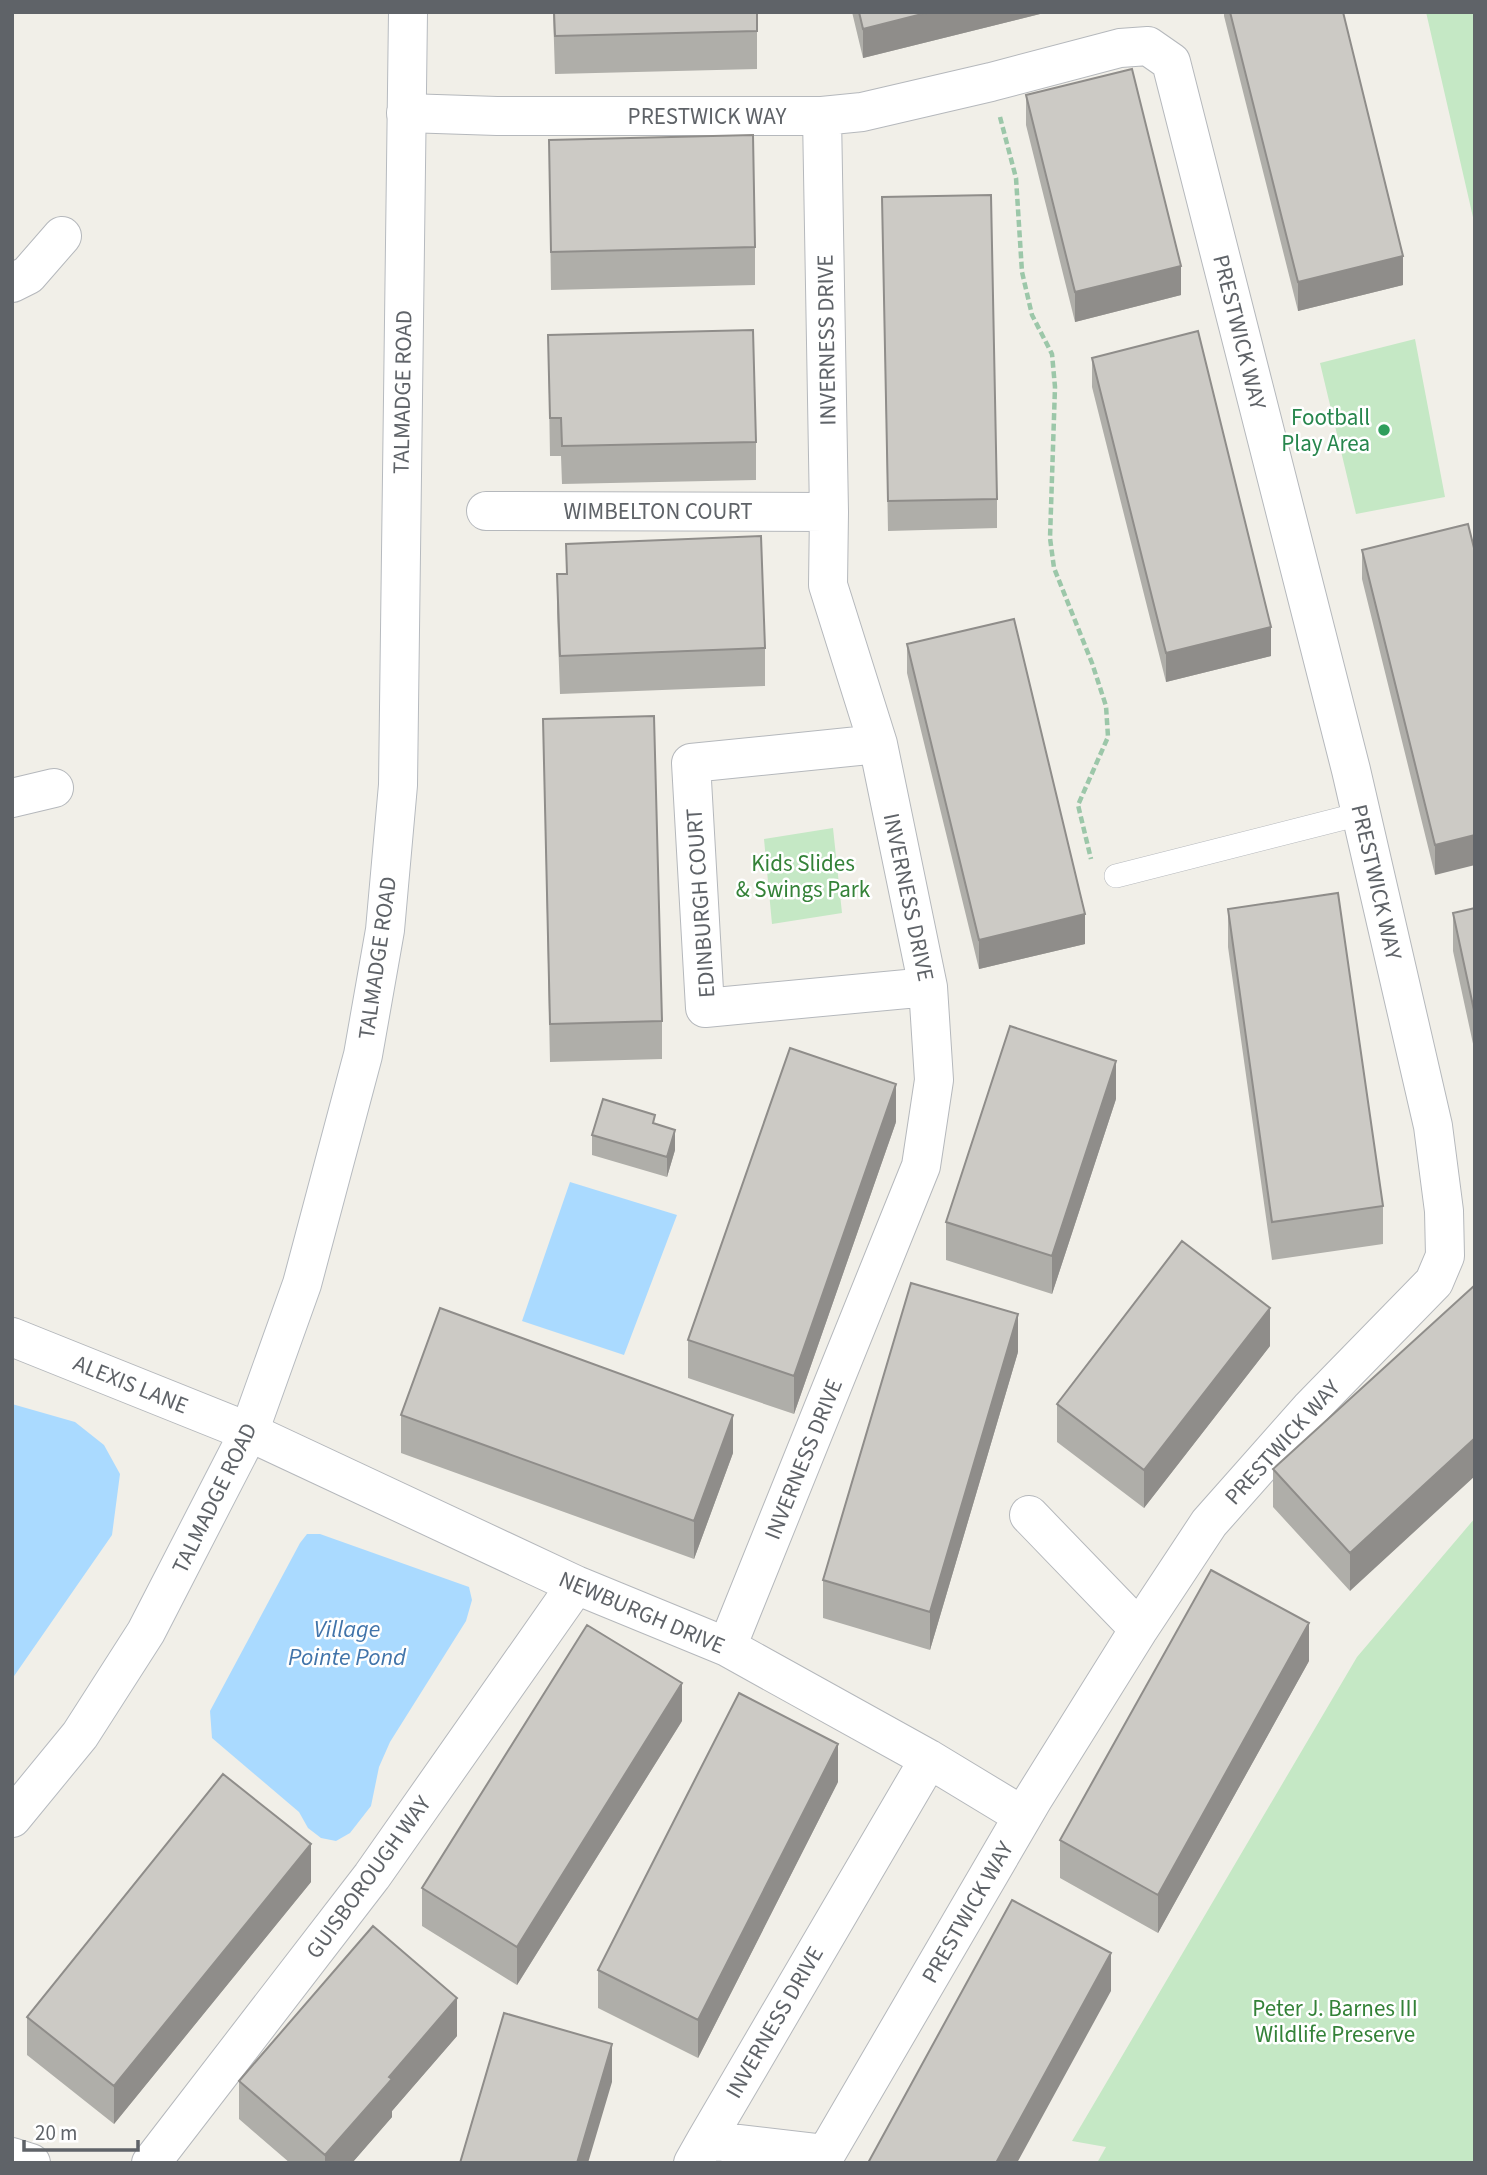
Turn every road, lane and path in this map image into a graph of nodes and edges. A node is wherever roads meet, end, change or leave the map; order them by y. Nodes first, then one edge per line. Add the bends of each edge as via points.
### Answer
1 (408, 12) edge
2 (991, 82) junction
3 (405, 113) junction
4 (822, 116) junction
5 (62, 236) dead end
6 (12, 282) edge
7 (486, 511) dead end
8 (829, 512) junction
9 (878, 744) junction
10 (54, 788) dead end
11 (12, 797) edge
12 (1360, 814) junction
13 (1116, 876) joint
14 (928, 987) junction
15 (12, 1337) edge
16 (249, 1432) junction
17 (1029, 1515) dead end
18 (576, 1584) junction
19 (1139, 1629) junction
20 (727, 1647) junction
21 (929, 1759) junction
22 (1023, 1816) junction
23 (12, 1818) edge
24 (699, 2152) edge
25 (12, 2157) edge
26 (31, 2163) edge
27 (151, 2163) edge

1 - 3 street, TALMADGE ROAD
2 - 4 street, PRESTWICK WAY via 862,112
2 - 12 street, PRESTWICK WAY via 1120,48 1149,46 1171,62
2 - 13 path via 1016,178 1022,272 1032,315 1052,354 1050,538 1054,568 1106,706 1108,737 1078,805 1097,882
3 - 4 street, PRESTWICK WAY
3 - 16 street, TALMADGE ROAD via 398,785 385,930 363,1055 336,1163 302,1284
4 - 8 street, INVERNESS DRIVE
5 - 6 street via 28,275
7 - 8 street, WIMBELTON COURT
8 - 9 street, INVERNESS DRIVE via 828,585
9 - 14 street, INVERNESS DRIVE
9 - 14 street, EDINBURGH COURT via 691,763 705,1009
10 - 11 street
12 - 13 lane
12 - 19 street, PRESTWICK WAY via 1433,1126 1445,1256 1434,1282 1310,1409 1209,1523
14 - 20 street, INVERNESS DRIVE via 934,1080 921,1166
15 - 16 street, ALEXIS LANE
16 - 18 street, NEWBURGH DRIVE
16 - 23 street, TALMADGE ROAD via 146,1632 80,1735
17 - 19 street
18 - 20 street, NEWBURGH DRIVE
18 - 27 street, GUISBOROUGH WAY via 372,1876
19 - 22 street, PRESTWICK WAY
20 - 21 street, NEWBURGH DRIVE
21 - 22 street, NEWBURGH DRIVE
21 - 24 street, INVERNESS DRIVE
22 - 24 street, PRESTWICK WAY via 826,2154
25 - 26 street

